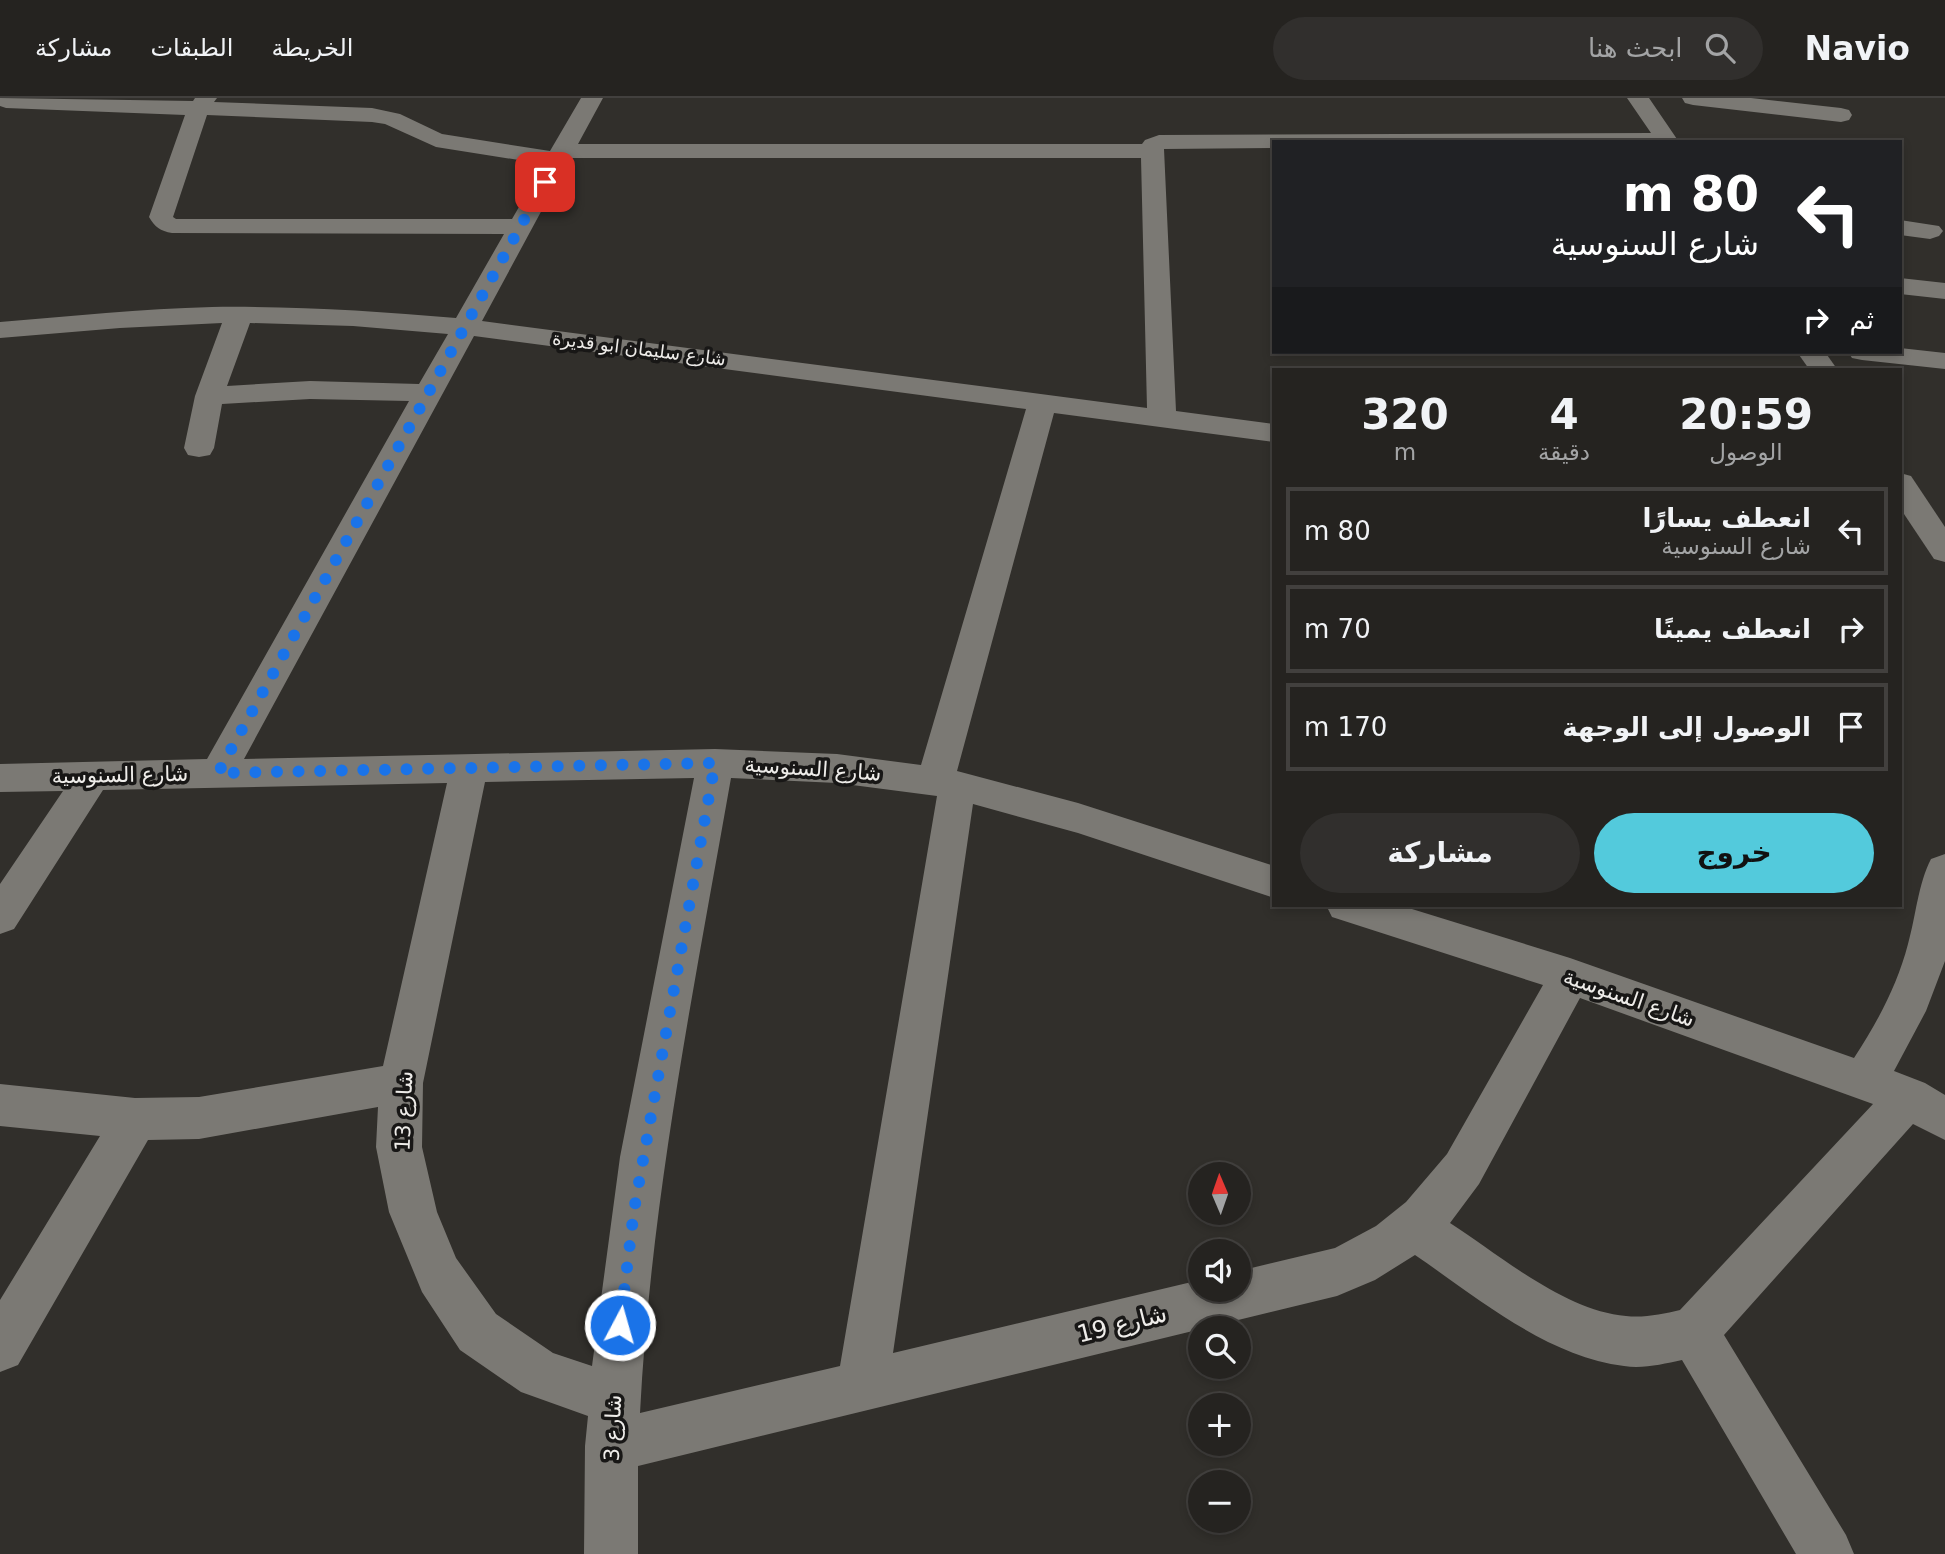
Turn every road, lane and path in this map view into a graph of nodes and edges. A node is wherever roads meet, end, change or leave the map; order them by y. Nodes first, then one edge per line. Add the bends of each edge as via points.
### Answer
1 (592, 98) edge
2 (1638, 98) edge
3 (1693, 98) edge
4 (6, 101) edge
5 (202, 104) edge
6 (1841, 115) dead end
7 (1272, 140) edge
8 (1666, 140) edge
9 (1152, 151) junction
10 (560, 155) junction
11 (520, 227) junction
12 (1902, 227) edge
13 (1930, 231) dead end
14 (1902, 286) edge
15 (1945, 291) edge
16 (239, 315) junction
17 (465, 327) junction
18 (0, 330) edge
19 (1880, 354) edge
20 (1945, 361) edge
21 (427, 393) junction
22 (209, 396) junction
23 (1043, 401) junction
24 (1162, 418) junction
25 (1272, 433) edge
26 (200, 448) dead end
27 (1902, 488) edge
28 (1914, 521) edge
29 (1945, 551) edge
30 (715, 763) junction
31 (469, 768) junction
32 (218, 773) junction
33 (92, 777) junction
34 (0, 778) edge
35 (946, 784) junction
36 (1945, 870) edge
37 (1272, 881) edge
38 (1352, 907) edge
39 (0, 917) edge
40 (1570, 976) junction
41 (1864, 1081) junction
42 (401, 1083) junction
43 (0, 1105) edge
44 (1933, 1105) edge
45 (135, 1119) junction
46 (1416, 1228) junction
47 (1694, 1332) junction
48 (0, 1347) edge
49 (862, 1387) junction
50 (613, 1399) junction
51 (611, 1446) junction
52 (611, 1554) edge
53 (1827, 1554) edge

1 - 10 street
2 - 8 street
3 - 6 street
4 - 5 street
5 - 10 street via 372,115 392,119 436,140
5 - 11 street via 161,217 172,226
7 - 9 street via 1167,140 1153,145
9 - 10 street
9 - 24 street
10 - 11 street
11 - 17 street
12 - 13 street
14 - 15 street
16 - 17 street, شارع سليمان ابو قديرة
16 - 18 street, شارع سليمان ابو قديرة
16 - 22 street
17 - 21 street
17 - 23 street, شارع سليمان ابو قديرة
19 - 20 street
21 - 22 street via 310,390
21 - 32 street
22 - 26 street
23 - 24 street, شارع سليمان ابو قديرة
23 - 35 street
24 - 25 street, شارع سليمان ابو قديرة
27 - 28 street
28 - 29 street
30 - 31 street, شارع السنوسية
30 - 35 street, شارع السنوسية via 850,769
30 - 50 street, شارع 3 via 634,1210
31 - 32 street, شارع السنوسية
31 - 42 street, شارع 13
32 - 33 street, شارع السنوسية
33 - 34 street, شارع السنوسية
33 - 39 street
35 - 37 street, شارع السنوسية via 1078,819
35 - 49 street
36 - 41 street via 1916,987
38 - 40 street, شارع السنوسية
40 - 41 street, شارع السنوسية
40 - 46 street, شارع 19 via 1462,1169
41 - 44 street, شارع السنوسية
42 - 45 street via 199,1118
42 - 50 street, شارع 13 via 399,1147 413,1212 439,1275 478,1332 539,1374
43 - 45 street
44 - 47 street
45 - 48 street
46 - 47 street via 1547,1313 1585,1332 1623,1341 1660,1341
46 - 49 street, شارع 19 via 1367,1260 1337,1272
47 - 53 street
49 - 51 street, شارع 19
50 - 51 street, شارع 3
51 - 52 street, شارع 3

